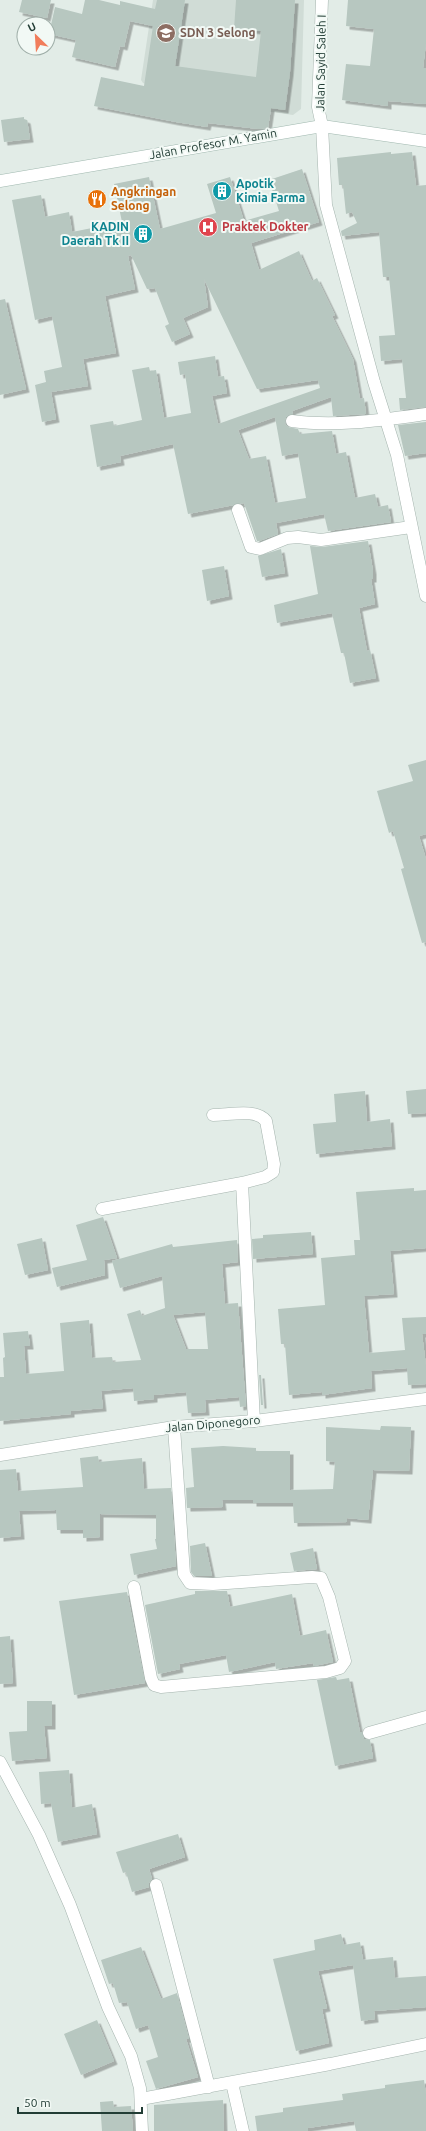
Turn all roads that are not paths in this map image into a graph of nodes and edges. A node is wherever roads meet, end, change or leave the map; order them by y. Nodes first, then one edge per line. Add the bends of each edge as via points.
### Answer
1 (322, 0) edge
2 (322, 126) junction
3 (426, 141) edge
4 (0, 181) edge
5 (426, 414) edge
6 (386, 419) junction
7 (292, 421) dead end
8 (238, 510) dead end
9 (411, 528) junction
10 (423, 570) edge
11 (426, 596) edge
12 (213, 1115) dead end
13 (242, 1183) junction
14 (102, 1209) dead end
15 (426, 1399) edge
16 (254, 1421) junction
17 (174, 1427) junction
18 (0, 1455) edge
19 (134, 1587) dead end
20 (426, 1717) edge
21 (369, 1733) dead end
22 (0, 1762) edge
23 (156, 1885) dead end
24 (426, 2044) edge
25 (232, 2083) junction
26 (208, 2087) junction
27 (141, 2099) junction
28 (142, 2131) edge
29 (243, 2131) edge

1 - 2 street, Jalan Sayid Saleh I via 318,107
2 - 3 street, Jalan Profesor M. Yamin
2 - 4 street, Jalan Profesor M. Yamin
2 - 6 street, Jalan Sayid Saleh I via 326,205
5 - 6 street
6 - 7 street via 314,424
6 - 9 street, Jalan Sayid Saleh I via 397,455
8 - 9 street via 251,546 260,548 287,538 321,540
9 - 10 street, Jalan Sayid Saleh I
10 - 11 street, Jalan Sayid Saleh I
12 - 13 street via 254,1114 262,1116 266,1121 274,1164 272,1172 265,1177
13 - 14 street
13 - 16 street
15 - 16 street, Jalan Diponegoro
16 - 17 street, Jalan Diponegoro
17 - 18 street, Jalan Diponegoro
17 - 19 street via 184,1574 190,1583 321,1578 329,1596 345,1661 340,1668 326,1672 161,1687 154,1685
20 - 21 street
22 - 27 street via 39,1835 70,1905 108,2007 131,2056 138,2076
23 - 26 street
24 - 25 street
25 - 26 street
25 - 29 street
26 - 27 street
27 - 28 street

